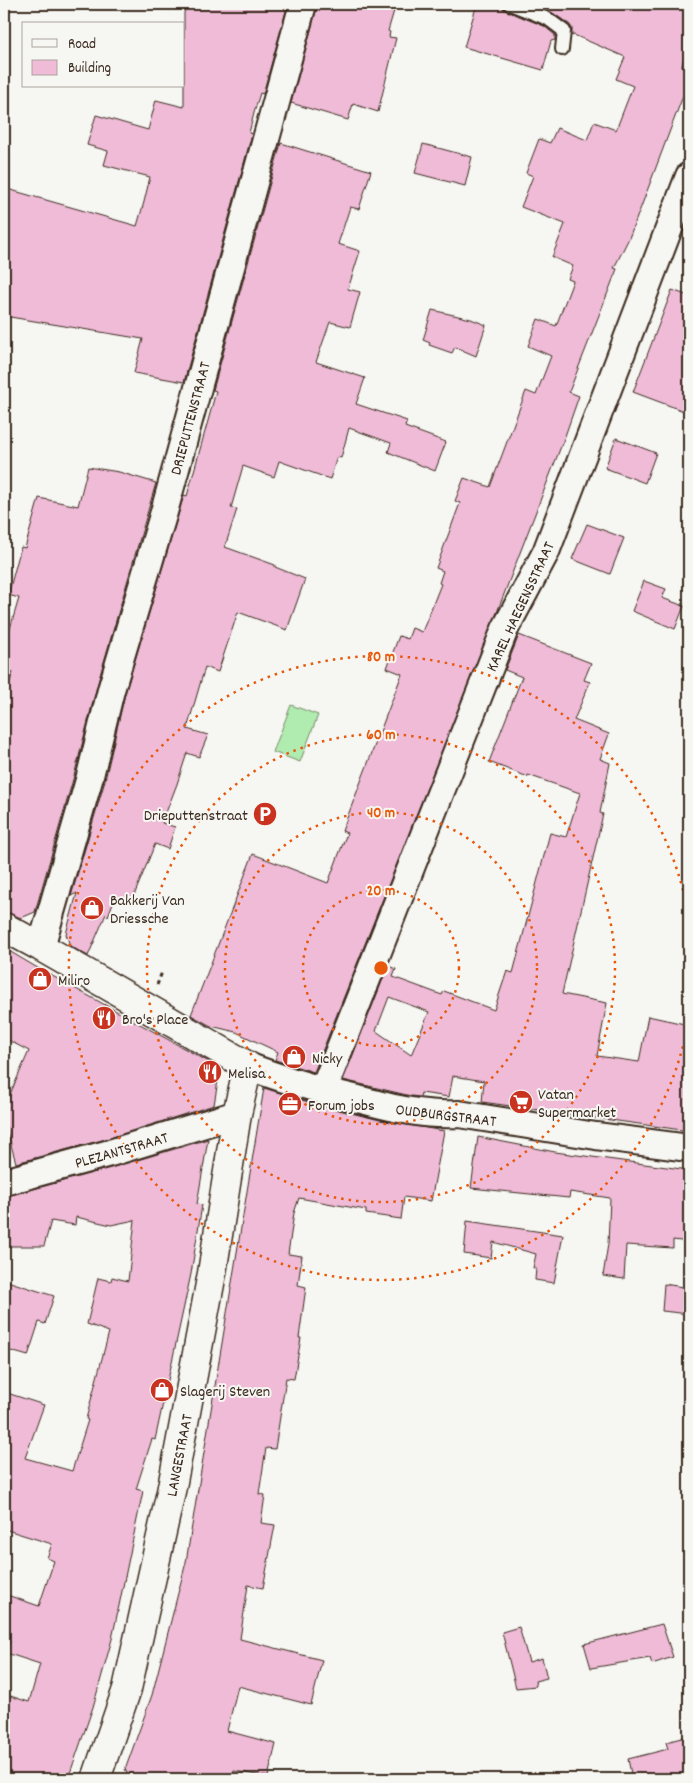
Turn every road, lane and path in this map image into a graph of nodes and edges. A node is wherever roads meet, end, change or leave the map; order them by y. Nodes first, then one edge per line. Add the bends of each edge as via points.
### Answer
1 (303, 4) edge
2 (510, 4) edge
3 (562, 50) dead end
4 (689, 176) edge
5 (4, 928) edge
6 (41, 947) junction
7 (248, 1066) junction
8 (323, 1091) junction
9 (237, 1114) junction
10 (689, 1148) edge
11 (4, 1182) edge
12 (96, 1779) edge

1 - 6 street, DRIEPUTTENSTRAAT
2 - 3 lane via 548,19 564,31
4 - 8 street, KAREL HAEGENSSTRAAT via 546,552 506,629
5 - 6 street
6 - 7 street
7 - 8 street, OUDBURGSTRAAT
7 - 9 street, LANGESTRAAT
8 - 10 street, OUDBURGSTRAAT via 412,1112 459,1114
9 - 11 street, PLEZANTSTRAAT
9 - 12 street, LANGESTRAAT via 212,1273 172,1487 126,1690

